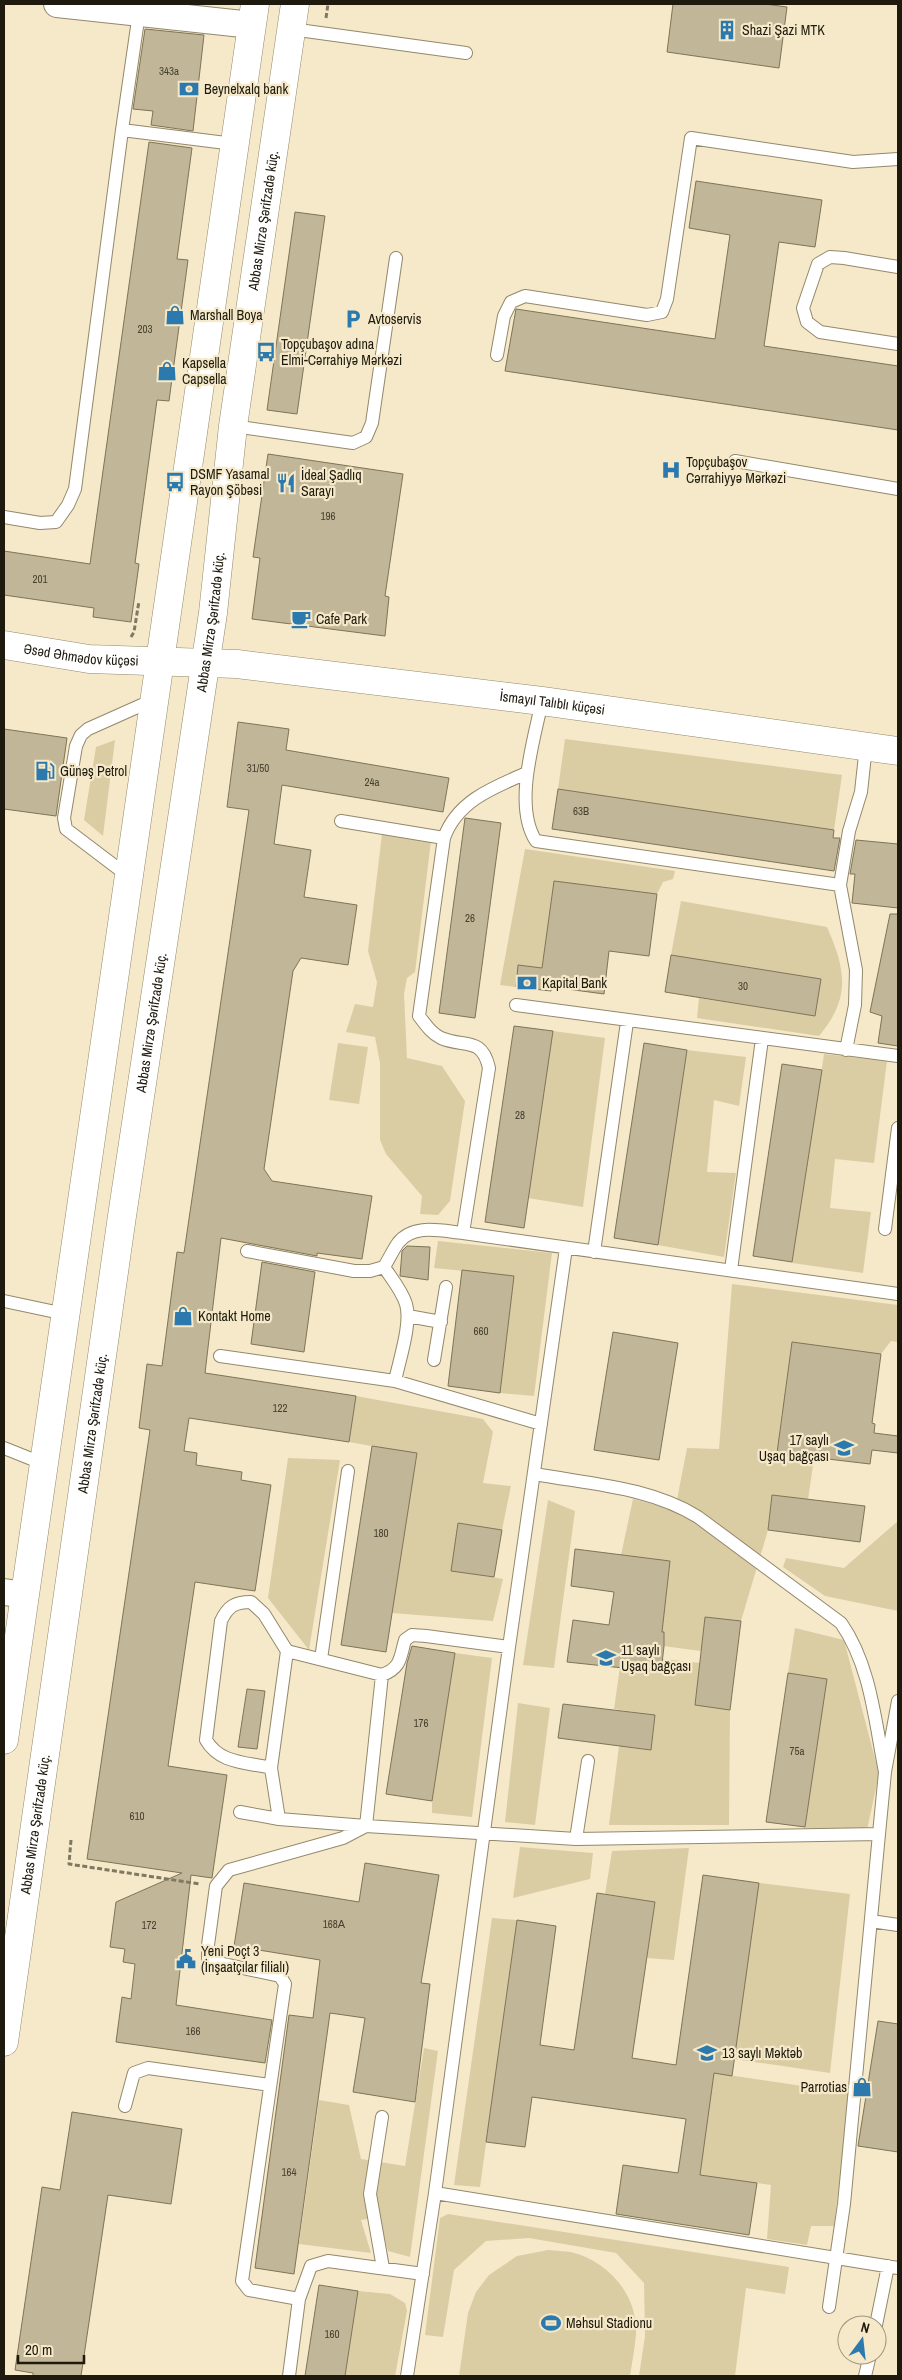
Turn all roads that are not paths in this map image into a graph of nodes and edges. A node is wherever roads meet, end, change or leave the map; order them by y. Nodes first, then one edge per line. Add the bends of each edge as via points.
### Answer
1 (58, 4) edge
2 (139, 12) junction
3 (253, 15) edge
4 (293, 17) edge
5 (466, 53) dead end
6 (122, 130) junction
7 (234, 144) junction
8 (898, 159) edge
9 (396, 258) dead end
10 (898, 267) edge
11 (898, 344) edge
12 (497, 355) dead end
13 (233, 426) junction
14 (735, 461) dead end
15 (898, 489) edge
16 (4, 517) edge
17 (4, 645) edge
18 (158, 660) junction
19 (206, 661) junction
20 (153, 700) junction
21 (542, 701) junction
22 (866, 746) junction
23 (898, 751) edge
24 (527, 773) junction
25 (341, 821) dead end
26 (444, 838) junction
27 (128, 876) junction
28 (840, 885) junction
29 (516, 1006) dead end
30 (627, 1022) junction
31 (762, 1039) junction
32 (846, 1050) junction
33 (898, 1056) edge
34 (898, 1128) edge
35 (81, 1210) junction
36 (122, 1216) junction
37 (885, 1229) dead end
38 (463, 1233) junction
39 (566, 1248) junction
40 (247, 1251) dead end
41 (594, 1252) junction
42 (384, 1268) junction
43 (731, 1270) junction
44 (446, 1287) dead end
45 (898, 1294) edge
46 (4, 1301) edge
47 (66, 1314) junction
48 (408, 1316) junction
49 (441, 1322) junction
50 (220, 1356) dead end
51 (434, 1360) dead end
52 (395, 1381) junction
53 (542, 1424) junction
54 (4, 1448) edge
55 (44, 1464) junction
56 (348, 1472) dead end
57 (535, 1474) junction
58 (14, 1594) edge
59 (509, 1648) junction
60 (286, 1651) junction
61 (321, 1659) junction
62 (382, 1675) junction
63 (898, 1701) edge
64 (4, 1740) edge
65 (588, 1761) dead end
66 (271, 1768) junction
67 (886, 1772) junction
68 (240, 1812) dead end
69 (279, 1819) junction
70 (366, 1826) junction
71 (485, 1833) junction
72 (880, 1834) junction
73 (576, 1839) junction
74 (871, 1921) junction
75 (898, 1924) edge
76 (4, 2042) edge
77 (270, 2085) junction
78 (125, 2106) dead end
79 (382, 2118) dead end
80 (435, 2193) junction
81 (837, 2259) junction
82 (893, 2267) edge
83 (384, 2268) junction
84 (423, 2274) junction
85 (299, 2299) junction
86 (829, 2307) dead end
87 (879, 2315) edge
88 (290, 2376) edge
89 (408, 2376) edge

1 - 2 street
2 - 3 street
2 - 6 lane
3 - 7 main road
4 - 5 lane
4 - 13 main road, Abbas Mirzə Şərifzadə küç.
6 - 7 lane
6 - 16 lane via 75,489 56,522 40,523
7 - 18 main road
8 - 12 lane via 853,162 690,138 662,312 647,315 525,296 511,302 504,316
9 - 13 lane via 372,423 366,437 353,443
10 - 11 lane via 830,257 818,264 803,308 807,322 820,332
13 - 19 main road, Abbas Mirzə Şərifzadə küç.
14 - 15 lane
17 - 18 main road, Əsəd Əhmədov küçəsi via 89,659
18 - 19 main road, Əsəd Əhmədov küçəsi
18 - 20 main road
19 - 21 main road, İsmayıl Talıblı küçəsi
19 - 36 main road, Abbas Mirzə Şərifzadə küç.
20 - 27 main road
20 - 27 lane via 81,735 76,746 64,818 66,830
21 - 22 main road, İsmayıl Talıblı küçəsi
21 - 24 lane
22 - 23 main road, İsmayıl Talıblı küçəsi
22 - 28 lane via 861,792 849,831
24 - 26 lane via 492,787 474,799 458,814
24 - 28 lane via 527,823 536,841
25 - 26 lane
26 - 38 lane via 419,1016 429,1030 442,1038 473,1044 486,1054 489,1068
27 - 35 main road
28 - 32 lane via 856,970 855,1005
29 - 30 lane
30 - 31 lane
30 - 41 lane
31 - 32 lane
31 - 43 lane
32 - 33 lane
34 - 37 lane
35 - 36 main road
35 - 47 main road
36 - 76 main road, Abbas Mirzə Şərifzadə küç.
38 - 39 lane
38 - 42 lane via 420,1230 408,1234 398,1242
39 - 41 lane
39 - 53 lane
40 - 42 lane via 354,1271
41 - 43 lane
42 - 48 lane via 401,1293
43 - 45 lane
44 - 49 lane
46 - 47 lane
47 - 55 main road
48 - 49 lane
48 - 52 lane
49 - 51 lane
50 - 52 lane
52 - 53 lane
53 - 57 lane
54 - 55 lane
55 - 58 main road
56 - 61 lane
57 - 59 lane
57 - 67 lane via 656,1497 679,1505 841,1623 861,1660
58 - 64 main road
59 - 62 lane via 412,1635 405,1640 393,1671
59 - 71 lane
60 - 61 lane
60 - 66 lane
60 - 66 lane via 264,1614 251,1602 239,1602 228,1607 220,1621 206,1740 213,1751 224,1758
61 - 62 lane
62 - 70 lane
63 - 67 lane
65 - 73 lane
66 - 69 lane
67 - 72 lane
68 - 69 lane
69 - 70 lane
70 - 71 lane
70 - 77 lane via 343,1838 229,1870 216,1886 208,1958 219,1964 280,1976 286,1984
71 - 73 lane
71 - 80 lane
72 - 73 lane
72 - 74 lane
74 - 75 lane
74 - 81 lane
77 - 78 lane via 148,2068 134,2073
77 - 85 lane via 242,2281 249,2290
79 - 83 lane via 370,2194
80 - 81 lane
80 - 84 lane
81 - 82 lane
81 - 86 lane
82 - 87 lane
83 - 84 lane
83 - 85 lane via 328,2262 311,2266
84 - 89 lane
85 - 88 lane

